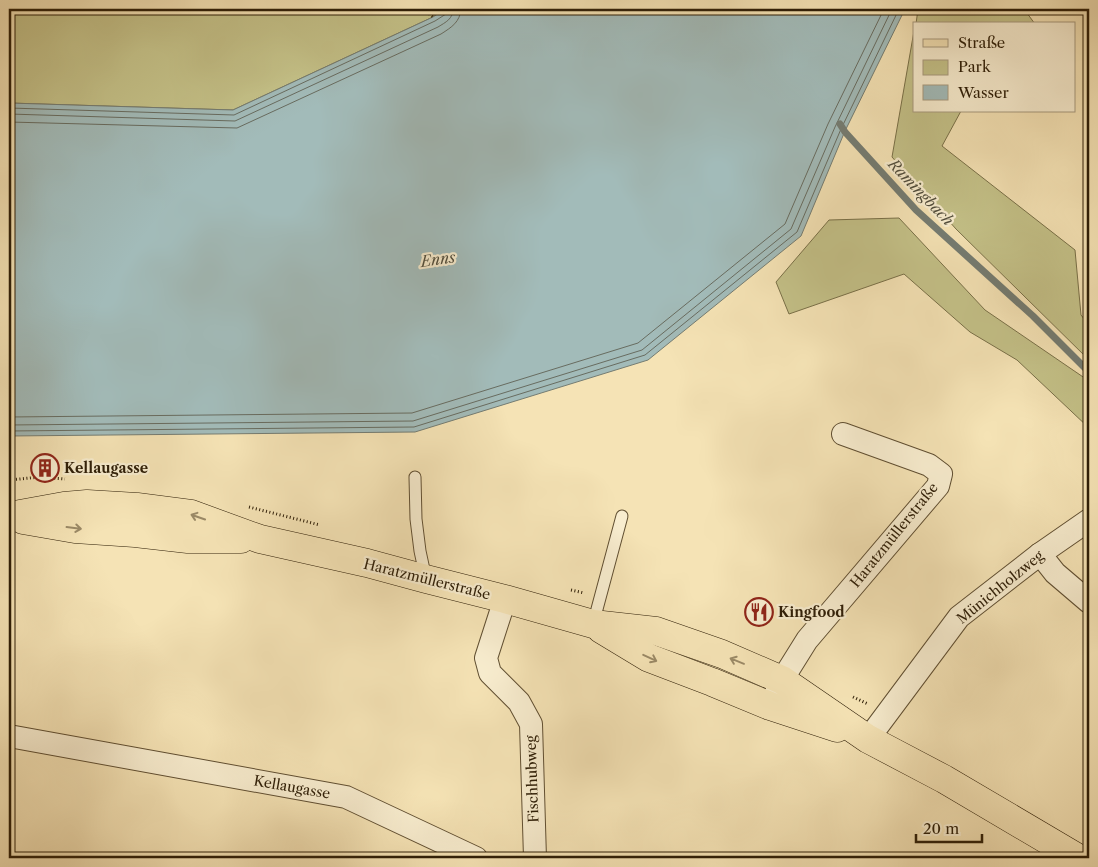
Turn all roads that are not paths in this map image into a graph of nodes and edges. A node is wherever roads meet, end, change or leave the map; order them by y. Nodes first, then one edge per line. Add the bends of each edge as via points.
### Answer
1 (844, 434) dead end
2 (415, 477) dead end
3 (622, 516) dead end
4 (9, 517) edge
5 (1089, 520) edge
6 (1040, 554) junction
7 (426, 579) junction
8 (505, 599) junction
9 (1089, 602) edge
10 (593, 624) junction
11 (782, 680) junction
12 (770, 706) junction
13 (9, 736) edge
14 (868, 739) junction
15 (476, 858) edge
16 (535, 858) edge
17 (1078, 858) edge

1 - 11 street, Haratzmüllerstraße via 928,465 941,474 938,486 807,640
2 - 7 lane via 416,519
3 - 10 lane
4 - 7 main road, Haratzmüllerstraße via 87,504 191,514 260,539
5 - 6 street, Münichholzweg
6 - 9 street via 1055,573
6 - 14 street, Münichholzweg via 959,617
7 - 8 main road, Haratzmüllerstraße
8 - 10 main road, Haratzmüllerstraße
8 - 16 street, Fischhubweg via 486,658 490,673 519,702 531,724
11 -> 10 main road, Haratzmüllerstraße via 656,631
10 -> 12 main road, Haratzmüllerstraße via 649,658
11 - 12 street, Haratzmüllerstraße
11 - 14 main road, Haratzmüllerstraße
12 - 14 main road, Haratzmüllerstraße
13 - 15 street, Kellaugasse via 346,797
14 - 17 main road, Haratzmüllerstraße via 944,779

